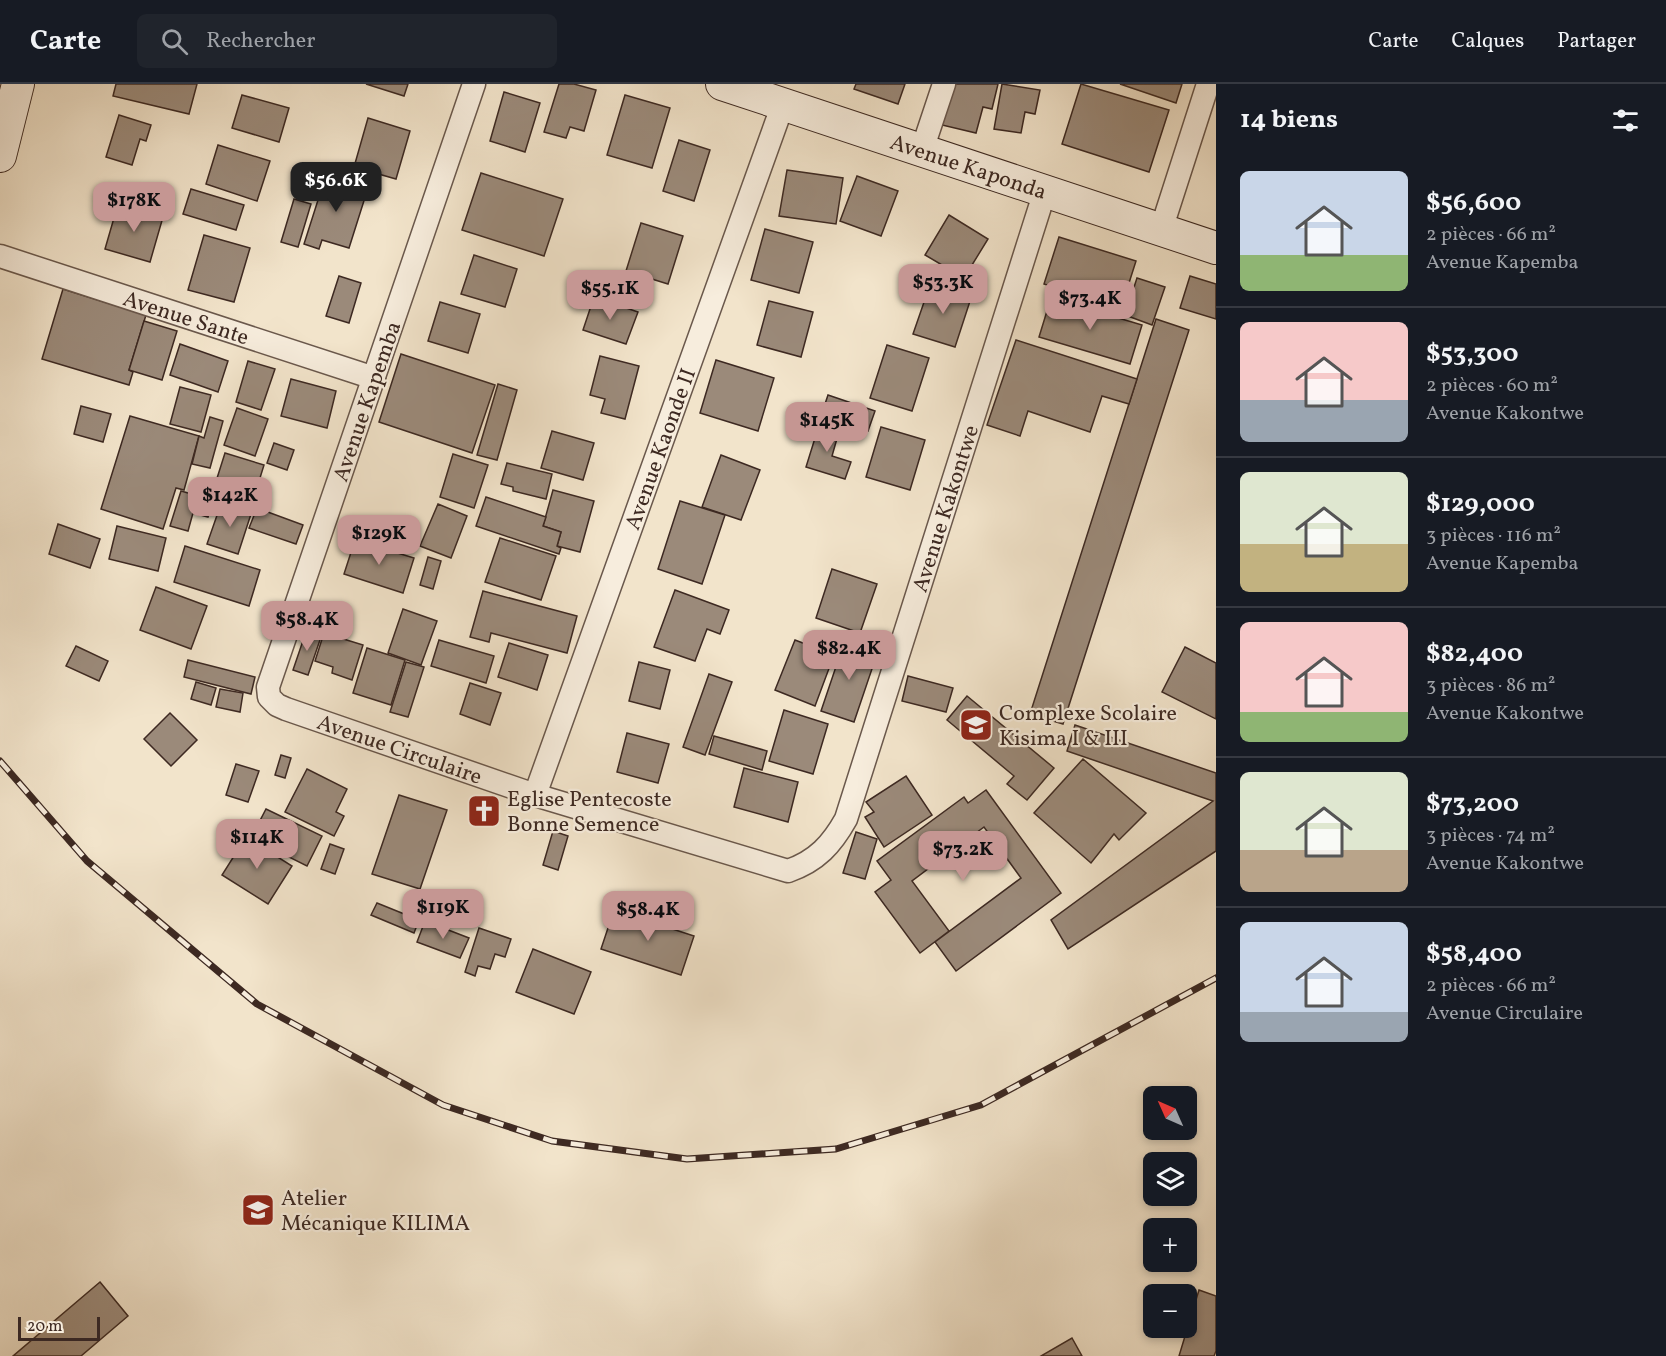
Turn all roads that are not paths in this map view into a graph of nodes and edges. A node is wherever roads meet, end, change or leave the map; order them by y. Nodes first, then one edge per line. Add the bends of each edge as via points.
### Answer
1 (18, 84) edge
2 (474, 84) edge
3 (722, 84) edge
4 (944, 84) edge
5 (1208, 84) edge
6 (783, 104) junction
7 (922, 150) junction
8 (0, 156) edge
9 (1045, 191) junction
10 (1161, 230) junction
11 (1216, 248) edge
12 (0, 256) edge
13 (374, 378) junction
14 (286, 709) joint
15 (535, 795) junction
16 (822, 854) joint

1 - 8 street
2 - 13 street, Avenue Kapemba
3 - 6 street, Avenue Kaponda
4 - 7 street
5 - 10 street
6 - 7 street, Avenue Kaponda
6 - 15 street, Avenue Kaonde II
7 - 9 street, Avenue Kaponda
9 - 10 street, Avenue Kaponda
9 - 16 street, Avenue Kakontwe via 846,819
10 - 11 street, Avenue Kaponda
12 - 13 street, Avenue Sante
13 - 14 street, Avenue Kapemba via 268,687 271,701
14 - 15 street, Avenue Circulaire
15 - 16 street, Avenue Circulaire via 788,871

